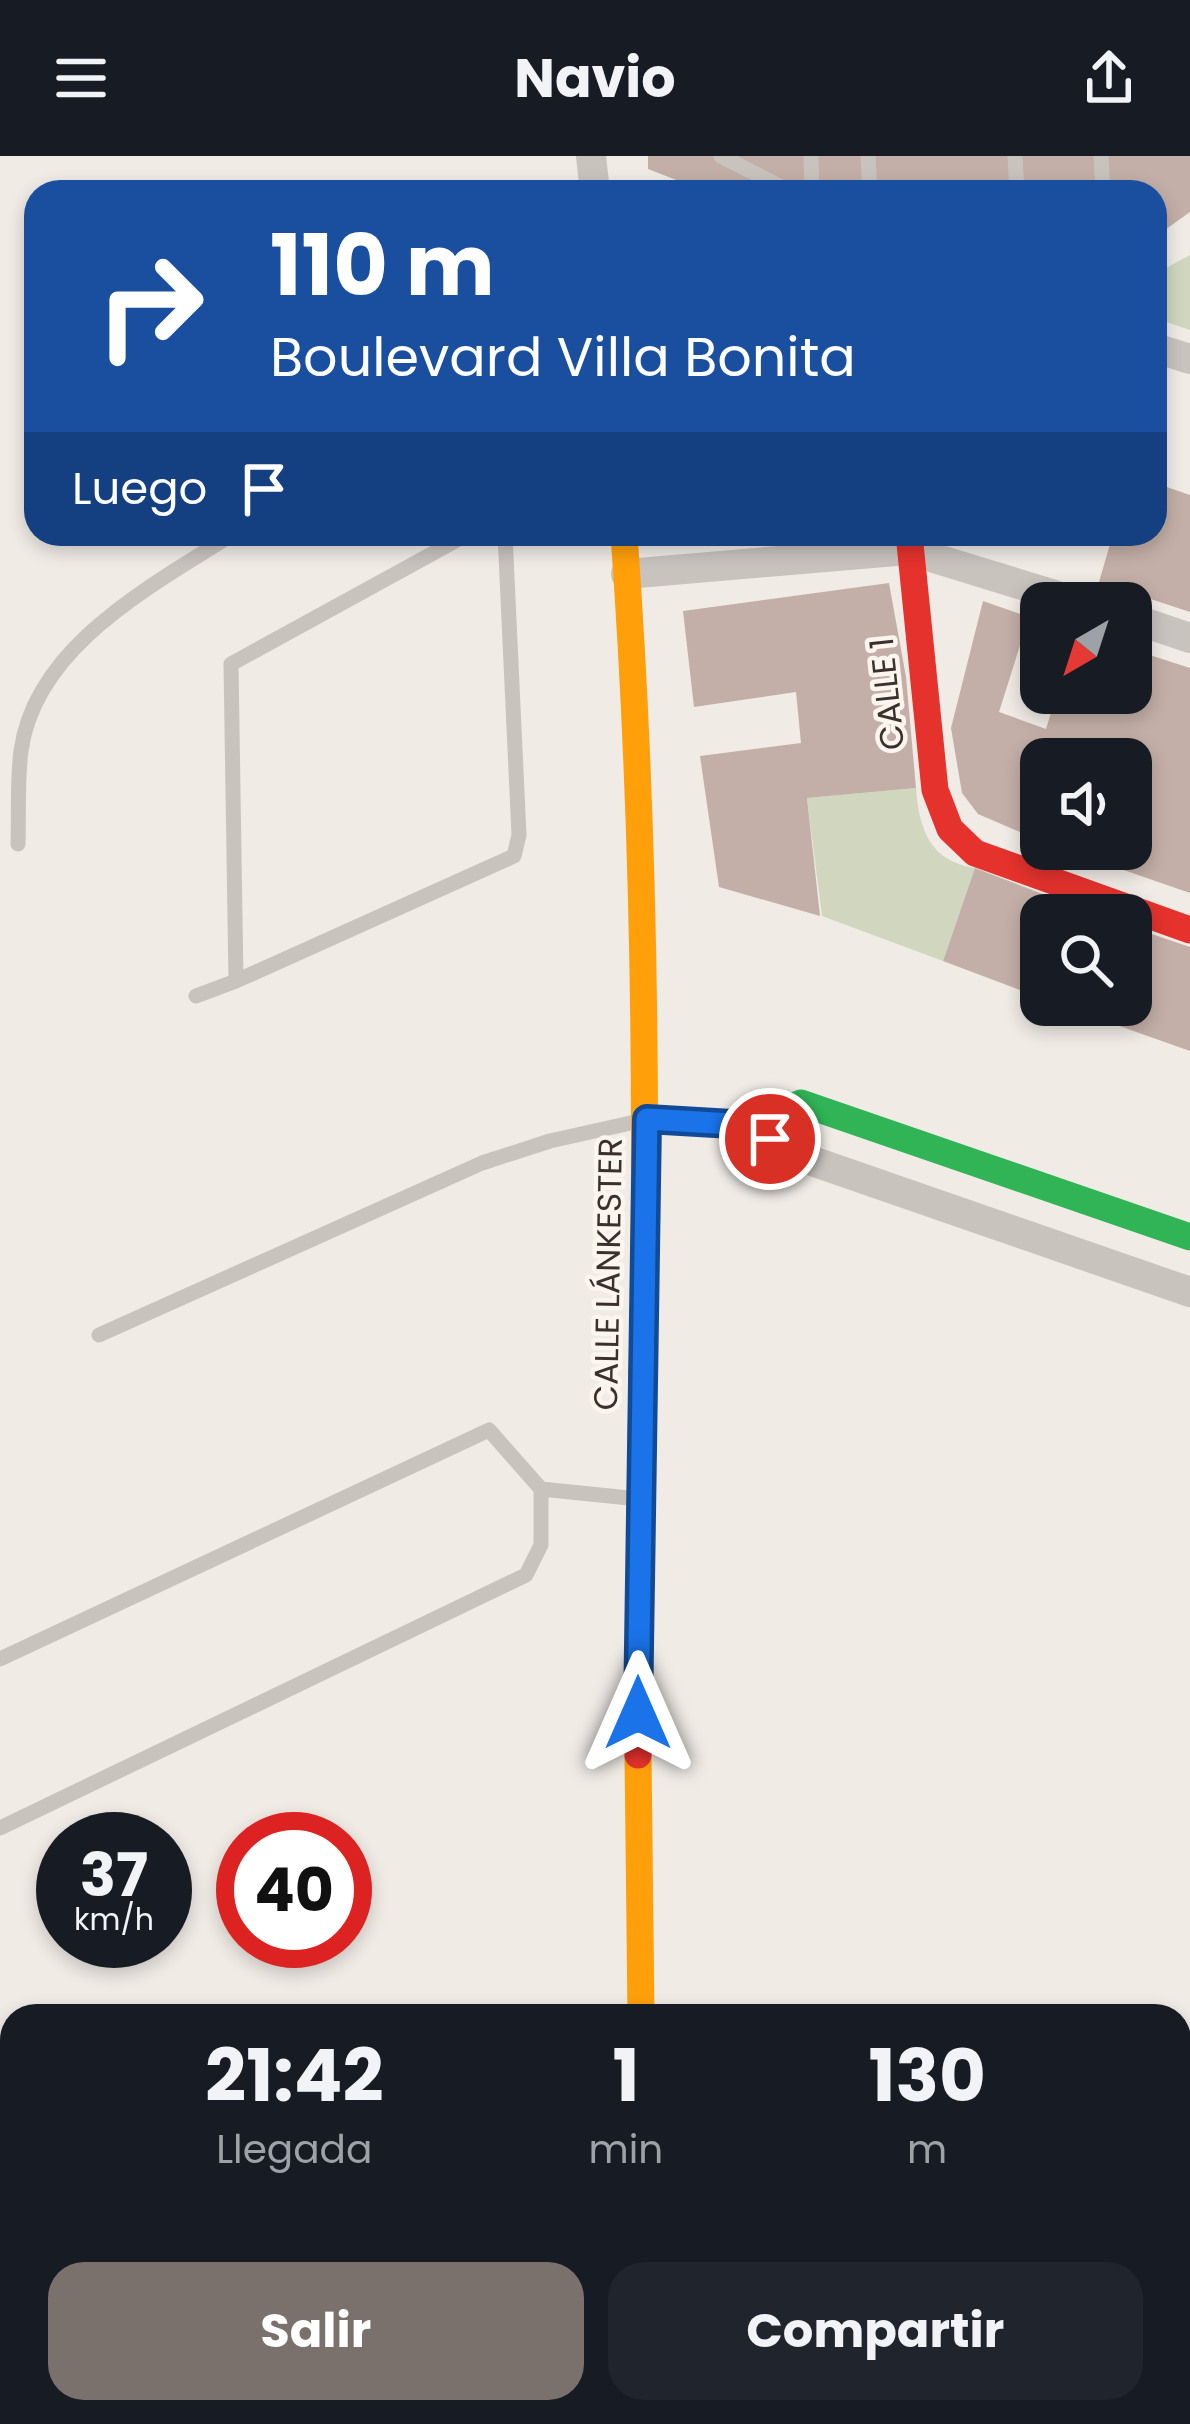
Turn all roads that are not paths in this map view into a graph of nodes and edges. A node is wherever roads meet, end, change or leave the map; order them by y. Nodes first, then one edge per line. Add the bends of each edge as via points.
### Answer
1 (721, 156) edge
2 (768, 180) edge
3 (214, 546) edge
4 (446, 546) edge
5 (507, 546) edge
6 (625, 546) edge
7 (873, 546) edge
8 (908, 546) edge
9 (919, 546) edge
10 (626, 574) junction
11 (1021, 582) edge
12 (1152, 625) edge
13 (1190, 638) edge
14 (18, 844) dead end
15 (1190, 930) edge
16 (236, 981) junction
17 (196, 996) dead end
18 (647, 1119) junction
19 (749, 1125) junction
20 (1085, 1199) junction
21 (1190, 1237) edge
22 (1069, 1249) junction
23 (1190, 1292) edge
24 (99, 1335) dead end
25 (541, 1489) junction
26 (639, 1499) junction
27 (0, 1659) edge
28 (0, 1828) edge
29 (641, 2004) edge

1 - 2 lane
3 - 14 lane via 85,638 41,690 21,748
4 - 16 lane via 231,664
5 - 16 lane via 514,856
6 - 10 street, CALLE LÁNKESTER
7 - 10 street
8 - 15 street, CALLE 1 via 933,778 940,818 956,840
9 - 11 street
10 - 18 street, CALLE LÁNKESTER
12 - 13 street
16 - 17 lane
18 - 19 street
18 - 24 lane via 482,1163
18 - 26 street, CALLE LÁNKESTER
19 - 20 street via 801,1102
19 - 22 street via 789,1153
20 - 21 street
20 - 22 street
22 - 23 street
25 - 26 lane
25 - 27 lane via 488,1430
25 - 28 lane via 541,1545 526,1575
26 - 29 street, CALLE LÁNKESTER

